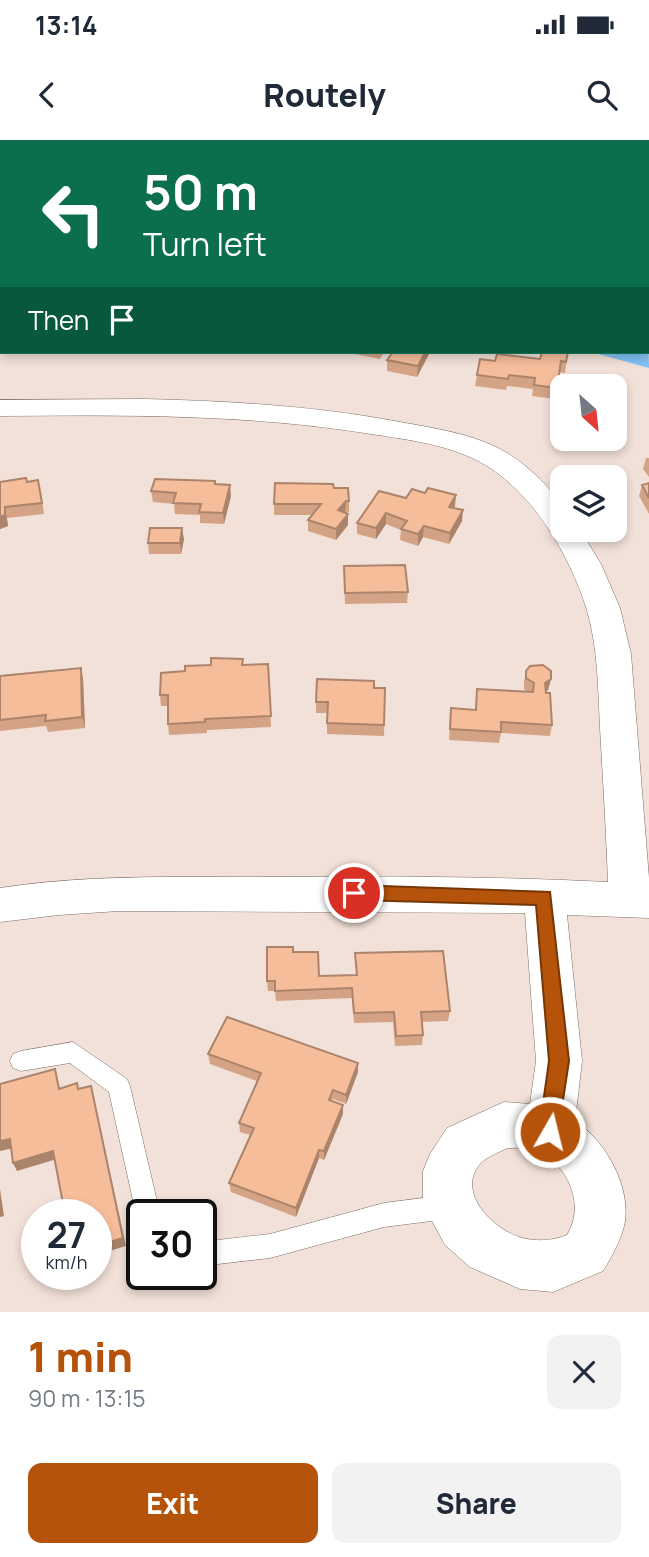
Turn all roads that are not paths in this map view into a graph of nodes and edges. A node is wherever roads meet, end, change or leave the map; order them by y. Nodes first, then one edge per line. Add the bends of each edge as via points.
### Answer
1 (0, 408) edge
2 (550, 510) edge
3 (571, 542) edge
4 (544, 897) junction
5 (640, 900) edge
6 (0, 905) edge
7 (22, 1061) dead end
8 (550, 1132) junction
9 (144, 1199) edge
10 (447, 1207) junction
11 (217, 1252) edge

1 - 2 street via 209,407 353,422 438,437 486,453 513,470
3 - 5 street via 603,608 614,654
4 - 5 street
4 - 6 street via 166,894 32,899
4 - 8 street via 559,1061
7 - 9 lane via 74,1052 118,1086
8 - 10 street via 504,1125 465,1145 446,1183
8 - 10 street via 572,1146 589,1168 599,1193 600,1219 592,1244 576,1264 553,1276 525,1279 498,1271 474,1256 456,1234
10 - 11 lane via 384,1215 270,1246

